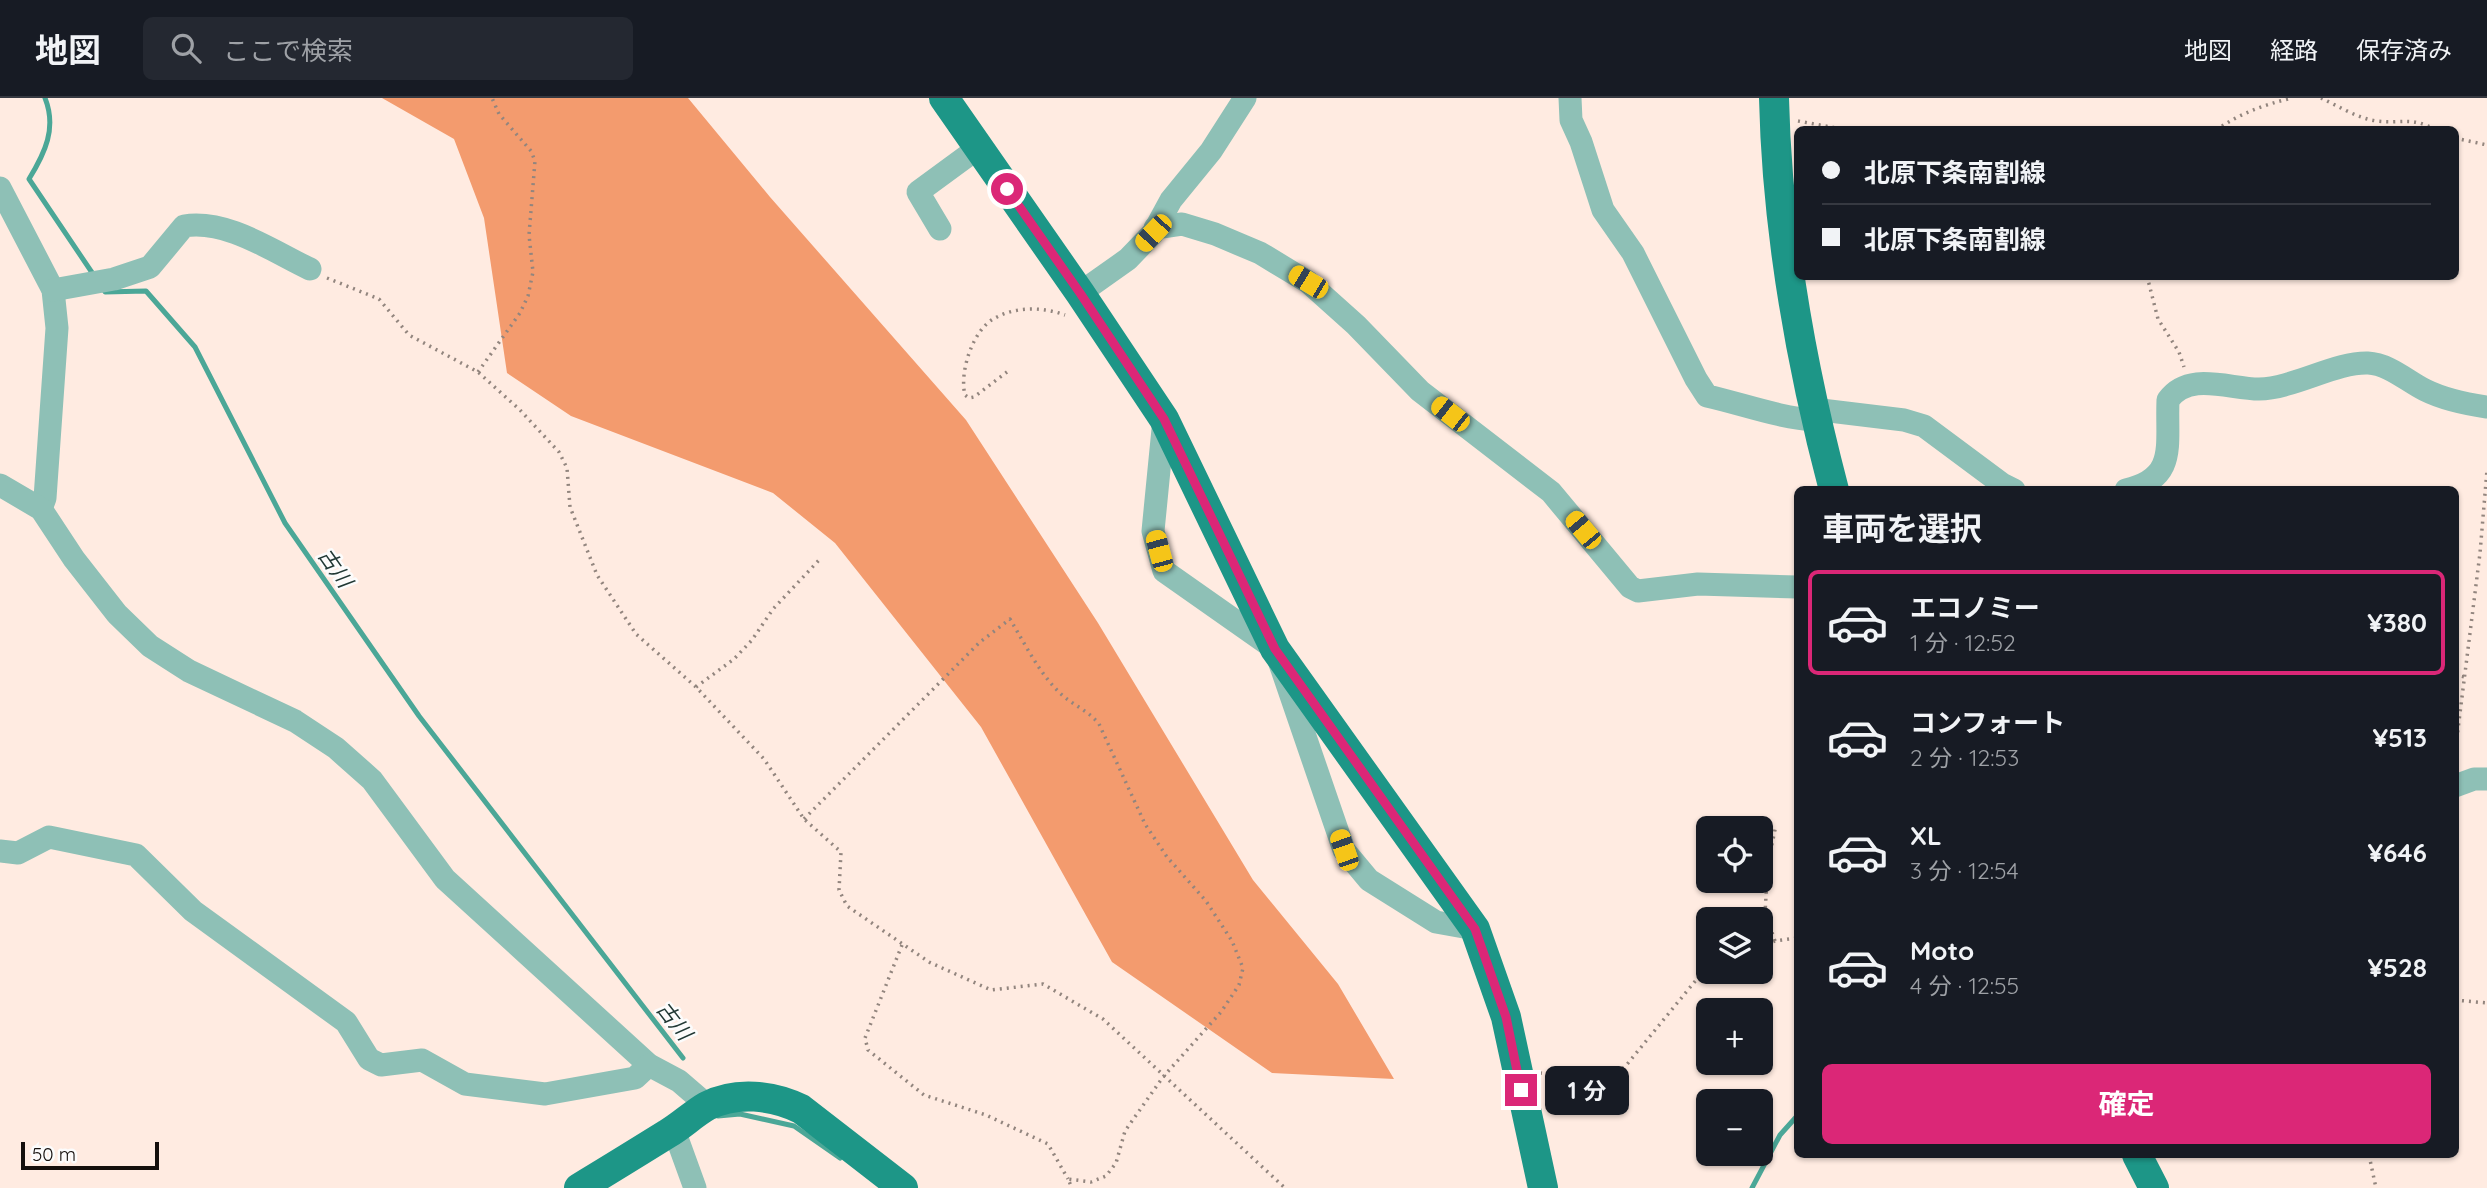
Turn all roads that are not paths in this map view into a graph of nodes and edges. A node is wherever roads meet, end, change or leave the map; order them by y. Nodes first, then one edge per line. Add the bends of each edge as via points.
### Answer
1 (944, 98) edge
2 (1245, 98) edge
3 (1570, 98) edge
4 (1774, 107) edge
5 (978, 148) junction
6 (0, 188) edge
7 (1156, 228) junction
8 (940, 229) dead end
9 (310, 269) road end
10 (52, 290) junction
11 (1080, 293) junction
12 (2487, 407) edge
13 (1815, 414) junction
14 (1164, 419) junction
15 (0, 485) edge
16 (1833, 486) edge
17 (2006, 486) edge
18 (2137, 486) edge
19 (41, 509) junction
20 (1794, 587) edge
21 (1275, 649) junction
22 (2487, 779) edge
23 (2459, 785) edge
24 (0, 851) edge
25 (1475, 929) junction
26 (649, 1065) junction
27 (708, 1106) junction
28 (674, 1130) junction
29 (2139, 1158) edge
30 (579, 1188) edge
31 (695, 1188) edge
32 (903, 1188) edge
33 (1543, 1188) edge
34 (2154, 1188) edge

1 - 5 main road
2 - 7 street
3 - 13 street via 1571,120 1603,210 1633,253 1707,396 1796,419
4 - 13 main road via 1784,236 1800,351
5 - 8 street via 918,192
5 - 11 main road
6 - 10 street
7 - 11 street via 1128,259
7 - 20 street via 1182,224 1215,234 1260,253 1308,282 1420,391 1552,492 1630,587 1638,591 1698,584
9 - 10 street via 245,237 201,223 184,226 150,267
10 - 19 street via 57,328
11 - 14 main road
12 - 18 street via 2428,391 2368,363 2259,389 2189,385 2168,400 2162,470 2154,480
13 - 16 main road
13 - 17 street via 1904,420 1924,426
14 - 21 main road
14 - 21 street via 1153,531 1164,571
15 - 19 street
19 - 26 street via 108,603 150,646 189,671 295,721 336,748 372,780 445,879
21 - 25 main road
21 - 25 street via 1344,850 1369,880 1436,922
22 - 23 street
24 - 26 street via 18,853 49,837 136,855 193,911 346,1023 369,1059 381,1065 422,1060 465,1084 545,1094 635,1078
25 - 33 main road via 1506,1017
26 - 27 street via 679,1081
27 - 28 main road
27 - 32 main road via 761,1096 784,1101 801,1109
28 - 30 main road
28 - 31 street
29 - 34 main road

